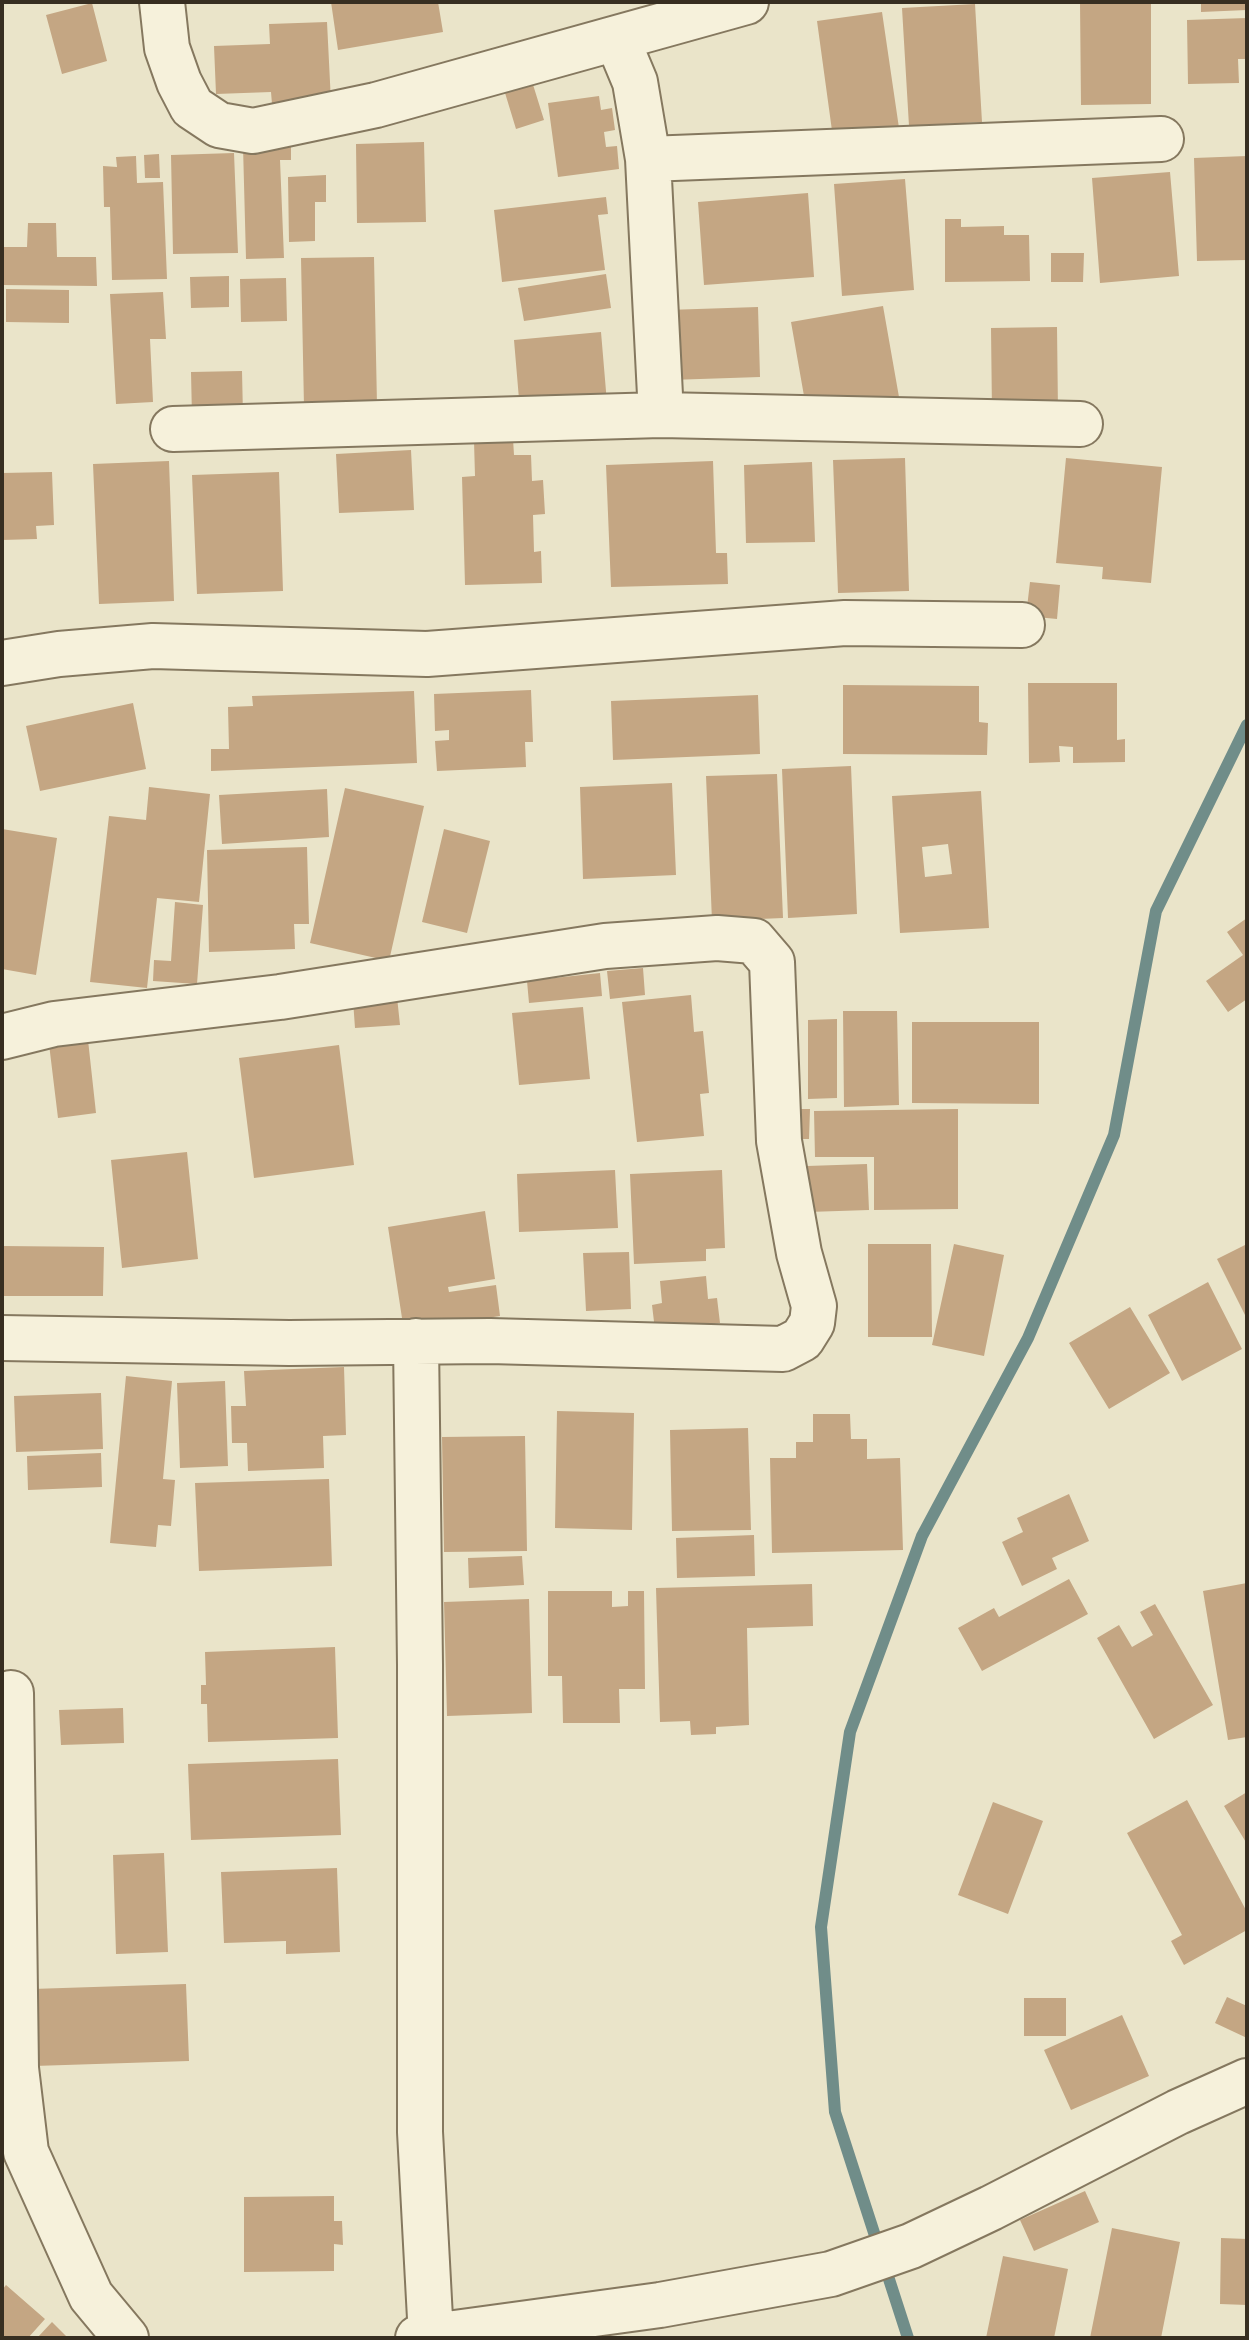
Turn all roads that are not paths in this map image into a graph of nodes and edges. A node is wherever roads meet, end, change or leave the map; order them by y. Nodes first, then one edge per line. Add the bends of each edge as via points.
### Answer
1 (162, 2) edge
2 (746, 2) edge
3 (617, 39) junction
4 (1161, 139) dead end
5 (648, 159) junction
6 (661, 415) junction
7 (1080, 424) dead end
8 (173, 429) dead end
9 (1022, 625) dead end
10 (2, 663) edge
11 (2, 1037) edge
12 (2, 1338) edge
13 (416, 1341) junction
14 (11, 1693) dead end
15 (1247, 2081) edge
16 (662, 2322) edge
17 (431, 2337) edge
18 (126, 2338) edge
19 (418, 2338) edge

1 - 3 street via 167,48 192,107 219,125 253,131 376,105
2 - 3 street
3 - 5 street via 635,82
4 - 5 street
5 - 6 street
6 - 7 street
6 - 8 street
9 - 10 street via 845,623 427,654 153,646
11 - 13 street via 54,1024 280,997 605,946 717,938 754,941 772,962 779,1141 814,1306 802,1339 783,1349
12 - 13 street
13 - 17 street via 420,2132
14 - 18 street via 16,2068 26,2152 91,2296
15 - 16 street via 911,2246
16 - 17 street
17 - 19 street

